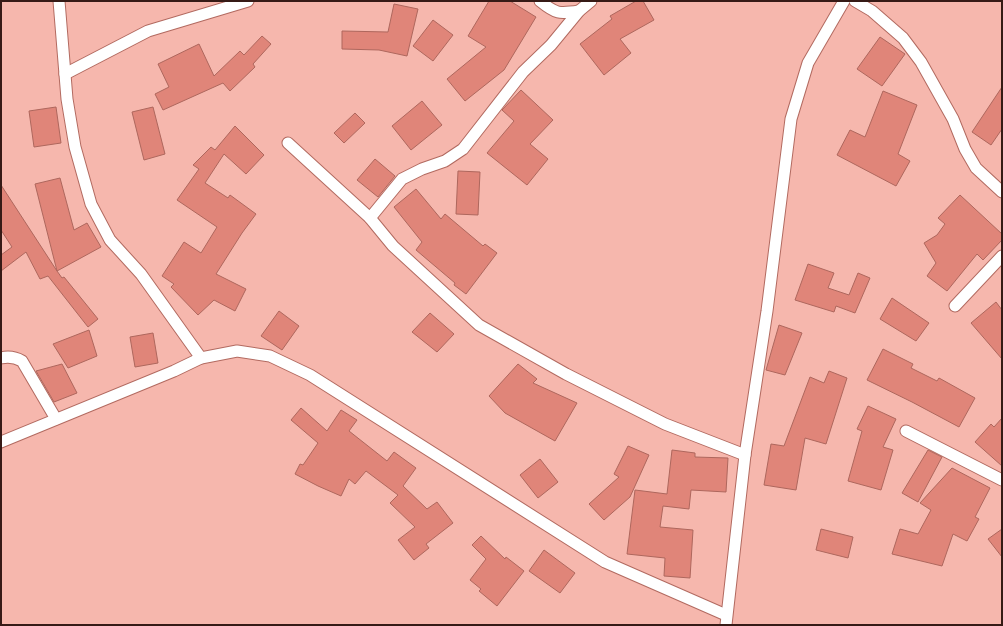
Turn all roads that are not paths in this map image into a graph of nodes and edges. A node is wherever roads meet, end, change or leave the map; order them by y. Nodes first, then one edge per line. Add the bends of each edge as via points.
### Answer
1 (59, 1) edge
2 (246, 1) edge
3 (540, 1) edge
4 (591, 1) edge
5 (844, 1) edge
6 (855, 1) edge
7 (579, 11) junction
8 (65, 74) junction
9 (288, 143) dead end
10 (1002, 192) edge
11 (370, 218) junction
12 (1002, 256) edge
13 (955, 306) dead end
14 (1, 358) edge
15 (201, 358) junction
16 (56, 419) junction
17 (906, 431) dead end
18 (1, 442) edge
19 (745, 455) junction
20 (1002, 480) edge
21 (726, 620) edge

1 - 8 street
2 - 8 street via 148,31
3 - 7 street via 551,10 563,13
4 - 7 street
5 - 19 street via 808,63 791,119 767,311
6 - 10 street via 872,11 903,38 921,62 976,168
7 - 11 street via 524,72 463,149 445,161 402,179
8 - 15 street via 75,147 91,204 110,240 140,274
9 - 11 street
11 - 19 street via 393,246 480,326 566,374 665,424
12 - 13 street
14 - 16 street via 15,357 22,361
15 - 16 street via 174,372
15 - 21 street via 237,351 270,356 310,375 604,562
16 - 18 street
17 - 20 street
19 - 21 street

